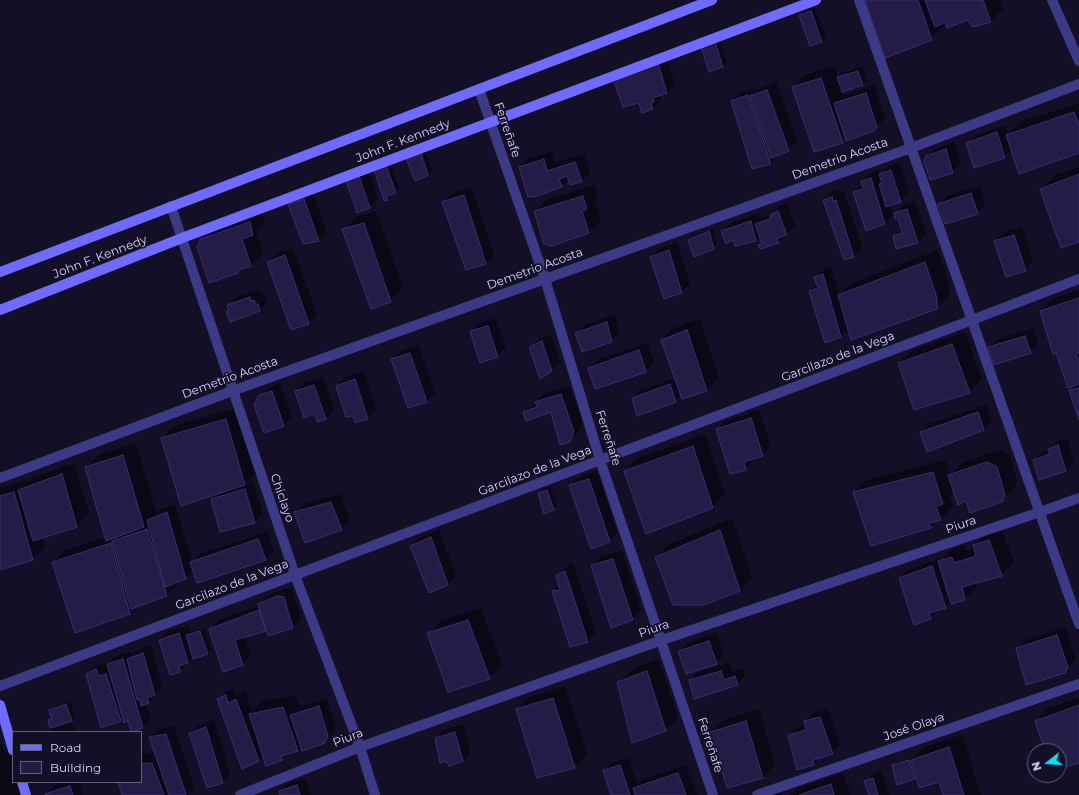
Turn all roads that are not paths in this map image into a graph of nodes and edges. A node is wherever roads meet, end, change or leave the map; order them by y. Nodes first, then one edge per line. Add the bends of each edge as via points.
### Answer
1 (712, 0) edge
2 (816, 0) edge
3 (859, 0) edge
4 (1052, 0) edge
5 (1079, 61) edge
6 (1079, 84) edge
7 (479, 89) junction
8 (491, 122) junction
9 (911, 148) junction
10 (171, 206) junction
11 (182, 238) junction
12 (0, 272) edge
13 (544, 279) junction
14 (1079, 279) edge
15 (0, 310) edge
16 (972, 320) junction
17 (232, 391) junction
18 (600, 460) junction
19 (0, 478) edge
20 (1079, 498) edge
21 (1040, 512) junction
22 (294, 575) junction
23 (1079, 624) edge
24 (662, 640) junction
25 (1079, 684) edge
26 (0, 686) edge
27 (0, 706) edge
28 (12, 747) edge
29 (360, 747) junction
30 (22, 783) edge
31 (26, 795) edge
32 (240, 795) edge
33 (376, 795) edge
34 (713, 795) edge
35 (757, 795) edge

1 - 7 street, John F. Kennedy
2 - 8 street, John F. Kennedy
3 - 9 street
4 - 5 street
6 - 9 street, Demetrio Acosta
7 - 8 street, Ferreñafe
7 - 10 street, John F. Kennedy
8 - 11 street, John F. Kennedy
8 - 13 street, Ferreñafe
9 - 13 street, Demetrio Acosta
9 - 16 street
10 - 11 street, Chiclayo
10 - 12 street, John F. Kennedy
11 - 15 street, John F. Kennedy
11 - 17 street, Chiclayo
13 - 17 street, Demetrio Acosta
13 - 18 street, Ferreñafe
14 - 16 street, Garcilazo de la Vega
16 - 18 street, Garcilazo de la Vega
16 - 21 street
17 - 19 street, Demetrio Acosta
17 - 22 street, Chiclayo
18 - 22 street, Garcilazo de la Vega
18 - 24 street, Ferreñafe
20 - 21 street, Piura
21 - 23 street
21 - 24 street, Piura
22 - 26 street, Garcilazo de la Vega
22 - 29 street, Chiclayo
24 - 29 street, Piura
24 - 34 street, Ferreñafe
25 - 35 street, José Olaya
27 - 28 street
29 - 32 street, Piura
29 - 33 street, Chiclayo
30 - 31 street

